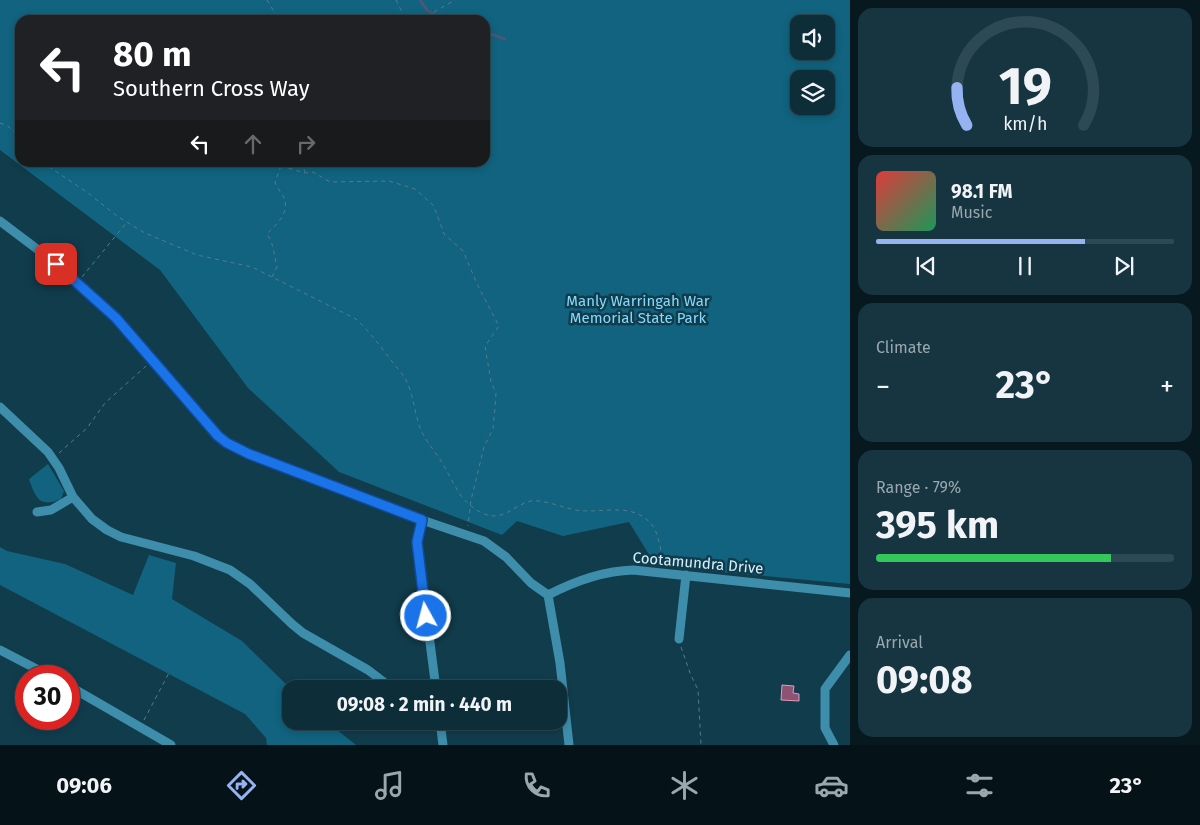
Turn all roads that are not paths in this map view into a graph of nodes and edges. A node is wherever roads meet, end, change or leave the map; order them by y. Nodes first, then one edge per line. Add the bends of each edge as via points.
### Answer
1 (0, 222) edge
2 (0, 407) edge
3 (73, 497) junction
4 (37, 512) dead end
5 (422, 520) junction
6 (686, 575) junction
7 (850, 593) edge
8 (548, 595) junction
9 (679, 639) road end
10 (0, 650) edge
11 (850, 655) edge
12 (29, 665) edge
13 (381, 680) edge
14 (435, 680) edge
15 (80, 692) edge
16 (441, 730) edge
17 (171, 745) edge
18 (443, 745) edge
19 (569, 745) edge
20 (834, 745) edge

1 - 5 street via 45,255 116,318 227,443
2 - 3 street via 48,452
3 - 4 street via 51,510
3 - 13 street via 92,519 121,537 194,556 230,570 303,633
5 - 8 street via 484,541
5 - 14 street via 417,542
6 - 7 street, Cootamundra Drive
6 - 8 street, Cootamundra Drive via 616,570 572,583
6 - 9 street
8 - 19 street
10 - 12 street
11 - 20 street via 825,689 826,728
15 - 17 street
16 - 18 street

